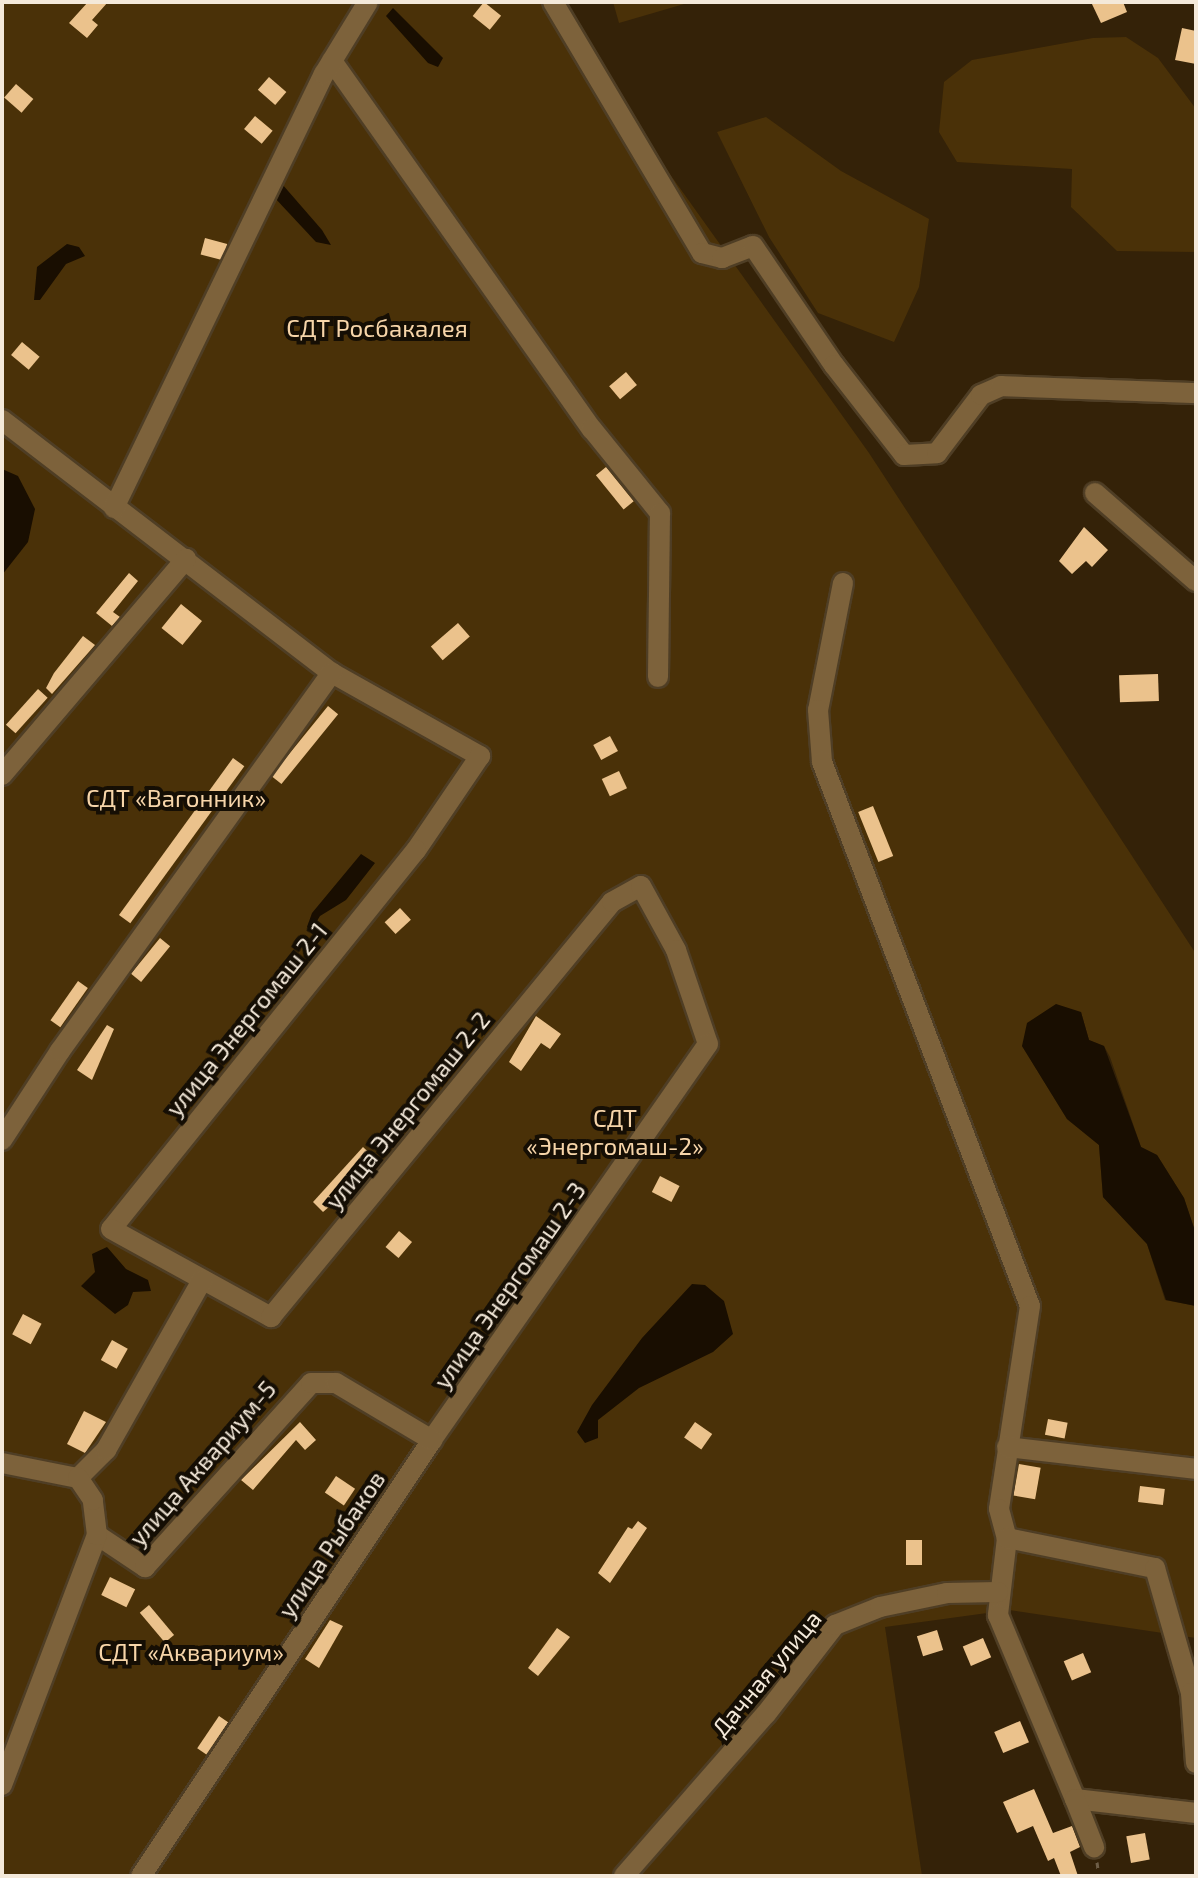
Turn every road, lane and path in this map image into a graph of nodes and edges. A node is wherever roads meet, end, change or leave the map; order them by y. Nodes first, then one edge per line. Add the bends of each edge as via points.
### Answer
1 (368, 2) edge
2 (553, 2) edge
3 (332, 61) junction
4 (1196, 393) edge
5 (2, 420) edge
6 (1095, 493) dead end
7 (114, 508) junction
8 (186, 559) junction
9 (1196, 581) edge
10 (843, 583) dead end
11 (332, 673) junction
12 (658, 677) dead end
13 (2, 775) edge
14 (676, 950) joint
15 (2, 1140) edge
16 (202, 1280) junction
17 (432, 1440) junction
18 (1007, 1447) junction
19 (2, 1463) edge
20 (1196, 1469) edge
21 (78, 1478) junction
22 (97, 1535) junction
23 (1007, 1538) junction
24 (998, 1592) junction
25 (1196, 1763) edge
26 (2, 1785) edge
27 (1075, 1799) junction
28 (1196, 1801) edge
29 (1196, 1813) edge
30 (1094, 1847) dead end
31 (141, 1876) edge
32 (624, 1876) edge

1 - 3 street
2 - 4 street via 702,253 722,258 742,247 757,250 892,444 914,458 937,453 981,395 1001,386
3 - 7 street
3 - 12 street via 592,429 660,513
5 - 7 street
6 - 9 street
7 - 8 street
8 - 11 street
8 - 13 street
10 - 18 street via 818,710 822,762 1028,1298 1030,1314
11 - 15 street
11 - 16 street, улица Энергомаш 2-1 via 480,756 416,850 111,1229
14 - 16 street, улица Энергомаш 2-2 via 641,886 612,902 271,1317
14 - 17 street, улица Энергомаш 2-3 via 708,1044
16 - 21 street via 106,1450
17 - 22 street, улица Аквариум-5 via 336,1383 311,1383 145,1567
17 - 31 street, улица Рыбаков
18 - 20 street
18 - 23 street via 999,1509
19 - 21 street
21 - 22 street via 93,1500
22 - 26 street
23 - 24 street
23 - 25 street via 1155,1568 1191,1693
24 - 27 street via 1004,1631
24 - 32 street, Дачная улица via 947,1593 907,1601 835,1625 766,1714
27 - 29 street
27 - 30 street
28 - 29 street

